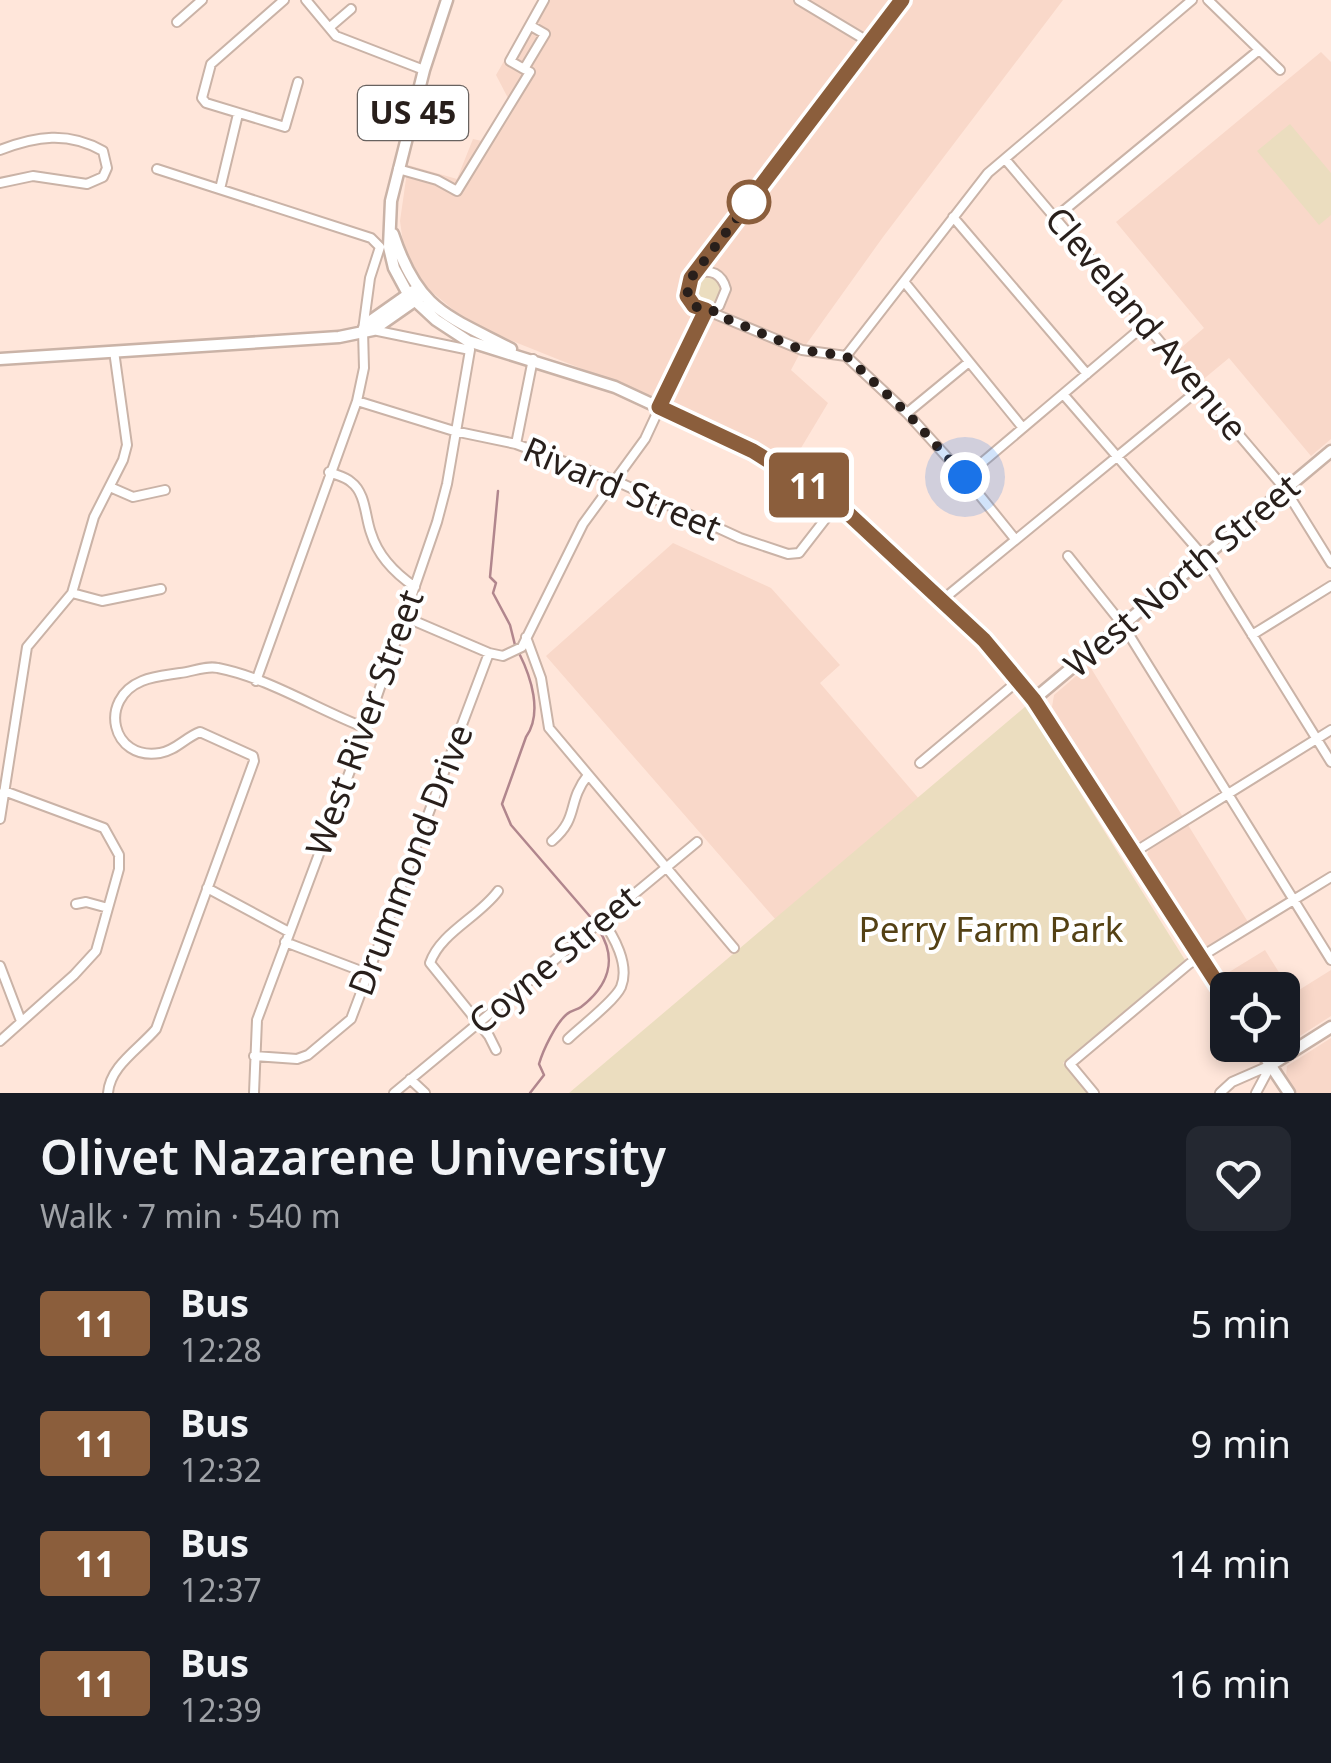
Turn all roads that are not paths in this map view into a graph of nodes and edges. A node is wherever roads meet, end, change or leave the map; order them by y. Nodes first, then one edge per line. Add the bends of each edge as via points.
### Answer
1 (202, 0) edge
2 (284, 0) edge
3 (306, 0) edge
4 (447, 0) edge
5 (544, 0) edge
6 (799, 0) edge
7 (902, 0) edge
8 (1192, 0) edge
9 (1208, 0) edge
10 (351, 9) dead end
11 (177, 22) dead end
12 (531, 26) junction
13 (330, 27) junction
14 (869, 42) junction
15 (1259, 50) junction
16 (524, 69) junction
17 (424, 70) junction
18 (1280, 70) dead end
19 (298, 82) dead end
20 (238, 114) junction
21 (0, 150) edge
22 (1005, 158) junction
23 (157, 169) dead end
24 (398, 169) junction
25 (0, 183) edge
26 (220, 188) junction
27 (953, 217) junction
28 (1056, 217) junction
29 (696, 274) junction
30 (906, 284) junction
31 (416, 294) junction
32 (367, 301) junction
33 (384, 310) junction
34 (709, 310) junction
35 (1147, 323) junction
36 (368, 330) junction
37 (473, 345) junction
38 (114, 351) junction
39 (846, 356) junction
40 (0, 359) edge
41 (532, 360) junction
42 (969, 362) junction
43 (1087, 374) junction
44 (1202, 388) junction
45 (1063, 394) junction
46 (357, 401) junction
47 (659, 407) junction
48 (907, 413) junction
49 (1023, 428) junction
50 (454, 431) junction
51 (516, 444) junction
52 (1331, 451) edge
53 (1117, 458) junction
54 (330, 472) junction
55 (965, 477) junction
56 (616, 481) junction
57 (110, 487) junction
58 (165, 490) dead end
59 (1285, 490) junction
60 (838, 504) junction
61 (1014, 540) junction
62 (1068, 556) dead end
63 (1204, 558) junction
64 (1331, 563) edge
65 (1331, 586) edge
66 (415, 587) junction
67 (161, 589) dead end
68 (72, 592) junction
69 (941, 601) junction
70 (406, 617) junction
71 (1124, 625) junction
72 (1252, 635) junction
73 (524, 641) junction
74 (489, 653) junction
75 (1018, 680) junction
76 (256, 681) junction
77 (1034, 700) junction
78 (366, 728) junction
79 (1331, 730) edge
80 (1316, 739) junction
81 (1331, 762) edge
82 (920, 763) dead end
83 (588, 775) junction
84 (4, 791) junction
85 (1228, 794) junction
86 (0, 819) edge
87 (552, 841) dead end
88 (698, 842) dead end
89 (1133, 852) junction
90 (667, 866) junction
91 (1331, 877) edge
92 (207, 888) junction
93 (498, 891) dead end
94 (1294, 900) junction
95 (76, 904) dead end
96 (108, 908) junction
97 (601, 919) junction
98 (289, 932) junction
99 (285, 942) junction
100 (734, 948) dead end
101 (1200, 958) junction
102 (1331, 960) edge
103 (0, 966) edge
104 (1210, 973) edge
105 (369, 974) junction
106 (21, 1021) junction
107 (478, 1023) junction
108 (1331, 1027) edge
109 (568, 1039) dead end
110 (0, 1042) edge
111 (496, 1050) dead end
112 (254, 1056) junction
113 (1268, 1062) edge
114 (1270, 1065) junction
115 (410, 1079) junction
116 (108, 1093) edge
117 (254, 1093) edge
118 (394, 1093) edge
119 (426, 1093) edge
120 (1094, 1093) edge
121 (1220, 1093) edge
122 (1256, 1093) edge
123 (1289, 1093) edge

1 - 11 street
2 - 20 street via 211,64 202,98
3 - 13 street
4 - 17 main road, US 45
5 - 12 street
6 - 14 street
7 - 14 street
8 - 22 street
9 - 15 street
10 - 13 street
12 - 16 street via 545,34
12 - 16 street via 510,61
13 - 17 street via 336,36
14 - 29 street
15 - 18 street
15 - 28 street
16 - 24 street via 530,72 457,191
17 - 24 main road, US 45
19 - 20 street via 286,127
20 - 26 street
21 - 25 street via 55,136 104,151 107,168 104,177 86,184 32,176
22 - 27 street
22 - 28 street, Cleveland Avenue
23 - 26 street
24 - 31 main road, US 45 via 389,247 394,268
26 - 32 street via 377,242
27 - 30 street
27 - 43 street
28 - 35 street, Cleveland Avenue
29 - 34 street via 687,296
29 - 34 street via 716,273 724,282 726,295
30 - 39 street
30 - 42 street
31 - 33 main road
31 - 36 main road
31 - 37 main road, US 45 via 436,320
31 - 41 main road, US 45 via 448,318
32 - 33 street
32 - 36 street
33 - 36 main road
34 - 39 street via 802,350
34 - 47 street
35 - 43 street
35 - 44 street, Cleveland Avenue
36 - 37 street
36 - 38 main road
36 - 46 street
37 - 41 main road, US 45
37 - 50 street, West River Street
38 - 40 main road
38 - 57 street via 127,445
39 - 48 street
41 - 47 main road, US 45
41 - 51 street
42 - 48 street
42 - 49 street
43 - 45 street
44 - 53 street
44 - 59 street, Cleveland Avenue
45 - 49 street
45 - 53 street
46 - 50 street, Rivard Street
46 - 54 street
47 - 56 street
47 - 60 main road, US 45 via 753,451
48 - 55 street
49 - 55 street
50 - 51 street, Rivard Street
50 - 66 street, West River Street via 446,484
51 - 56 street, Rivard Street
52 - 59 main road, West North Street
53 - 61 street
53 - 63 street
54 - 66 street via 352,482 380,552
54 - 76 street
55 - 61 street
56 - 60 street, Rivard Street via 788,554 799,553
56 - 73 street via 583,524
57 - 58 street via 133,497
57 - 68 street
59 - 63 main road, West North Street
59 - 64 street, Cleveland Avenue
60 - 69 main road, US 45
61 - 69 street
62 - 71 street
63 - 71 main road, West North Street
63 - 72 street
65 - 72 street
66 - 70 street, West River Street
67 - 68 street via 102,601
68 - 84 street via 27,647
69 - 75 main road, US 45
70 - 74 street
70 - 78 street, West River Street
71 - 77 main road, West North Street
71 - 85 street
72 - 80 street
73 - 74 street via 515,652
73 - 83 street via 542,678 548,728
74 - 105 street, Drummond Drive
75 - 77 main road, US 45
75 - 82 street
76 - 78 street
76 - 92 street via 217,667 155,677 128,690 115,710 117,734 134,750 164,753 196,732 253,756
77 - 89 main road, US 45
78 - 98 street, West River Street
79 - 80 street
80 - 81 street
80 - 85 street
83 - 87 street via 574,793 571,820
83 - 90 street
84 - 86 street
84 - 96 street via 104,828 119,855
85 - 89 street
85 - 94 street
88 - 90 street, Coyne Street
89 - 101 main road, US 45
90 - 97 street, Coyne Street
90 - 100 street
91 - 94 street
92 - 98 street
92 - 116 street via 156,1029 116,1069
93 - 107 street via 434,951 430,963
94 - 101 street
94 - 102 street
95 - 96 street
96 - 106 street via 96,952
97 - 107 street, Coyne Street
97 - 109 street via 619,952 621,987
98 - 99 street, West River Street
99 - 105 street
99 - 112 street, West River Street via 258,1020
101 - 104 main road, US 45
101 - 120 street via 1070,1064
103 - 106 street
105 - 112 street, Drummond Drive via 351,1020 308,1055
106 - 110 street
107 - 111 street
107 - 115 street, Coyne Street
108 - 114 main road
112 - 117 street, West River Street
113 - 114 main road
114 - 121 street
114 - 122 street
114 - 123 main road
115 - 118 street, Coyne Street
115 - 119 street

